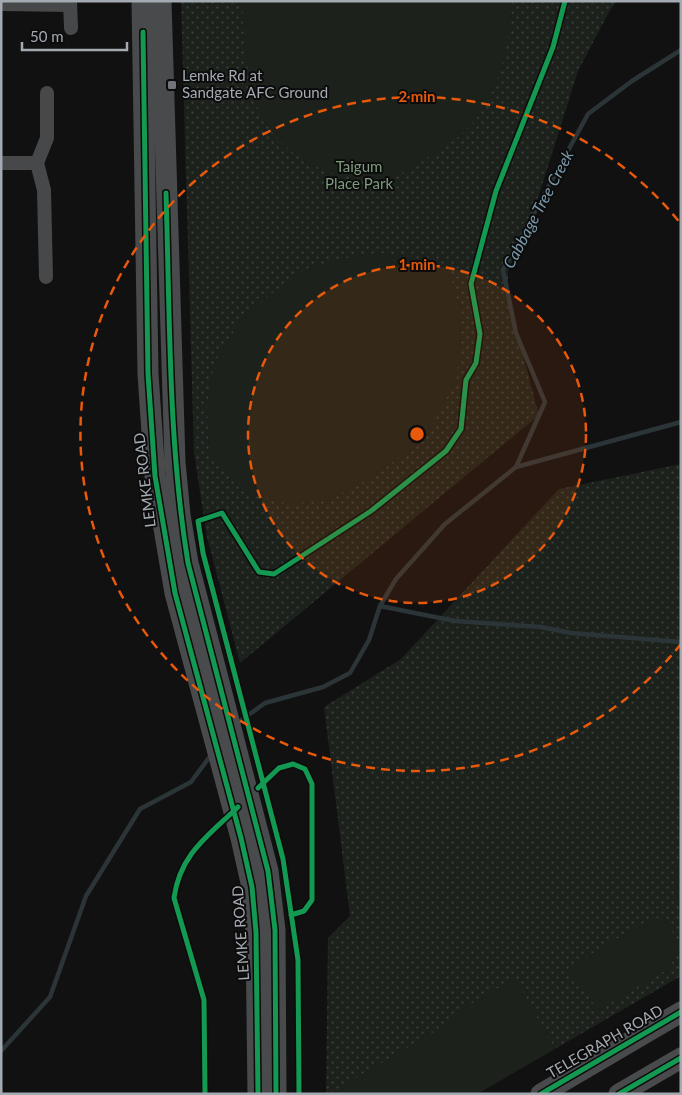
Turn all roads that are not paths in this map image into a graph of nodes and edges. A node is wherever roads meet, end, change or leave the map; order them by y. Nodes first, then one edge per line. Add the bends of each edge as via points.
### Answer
1 (142, 1) edge
2 (161, 1) edge
3 (70, 3) edge
4 (1, 4) edge
5 (71, 28) dead end
6 (47, 93) dead end
7 (1, 163) edge
8 (38, 163) junction
9 (46, 277) dead end
10 (248, 831) junction
11 (681, 1012) edge
12 (681, 1058) edge
13 (258, 1094) edge
14 (276, 1094) edge
15 (541, 1094) edge
16 (619, 1094) edge

1 - 10 main road, LEMKE ROAD via 152,448 167,556 200,686
2 - 10 main road, LEMKE ROAD via 175,462 180,515
3 - 4 street
3 - 5 street
6 - 8 street via 47,138
7 - 8 street
8 - 9 street via 44,190
10 - 13 main road, LEMKE ROAD via 255,924
10 - 14 main road, LEMKE ROAD via 268,870 275,930
11 - 15 main road, TELEGRAPH ROAD
12 - 16 main road

